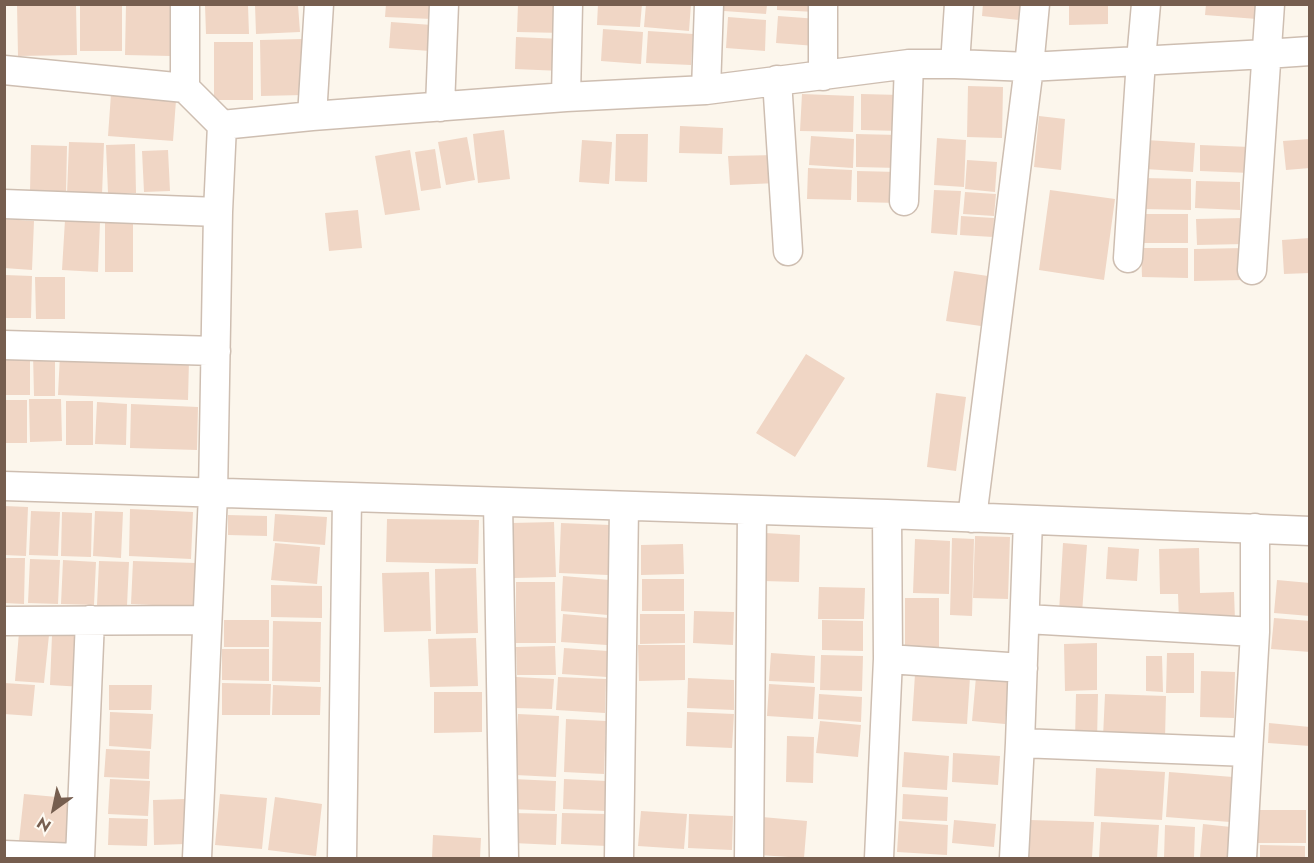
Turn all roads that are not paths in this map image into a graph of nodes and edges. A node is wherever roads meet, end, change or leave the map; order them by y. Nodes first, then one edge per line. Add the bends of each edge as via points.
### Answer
1 (185, 4) edge
2 (319, 4) edge
3 (444, 4) edge
4 (568, 4) edge
5 (709, 4) edge
6 (823, 4) edge
7 (959, 4) edge
8 (1035, 4) edge
9 (1146, 4) edge
10 (1270, 4) edge
11 (1310, 51) edge
12 (1266, 54) junction
13 (1141, 60) junction
14 (909, 64) junction
15 (955, 64) junction
16 (1029, 67) junction
17 (4, 70) edge
18 (823, 76) junction
19 (777, 81) junction
20 (185, 88) junction
21 (706, 90) junction
22 (566, 97) junction
23 (440, 107) junction
24 (312, 116) junction
25 (222, 125) junction
26 (904, 201) dead end
27 (4, 204) edge
28 (218, 212) junction
29 (788, 251) dead end
30 (1128, 258) dead end
31 (1252, 270) dead end
32 (4, 345) edge
33 (216, 351) junction
34 (4, 486) edge
35 (213, 494) junction
36 (347, 497) junction
37 (498, 502) junction
38 (624, 507) junction
39 (752, 511) junction
40 (887, 514) junction
41 (972, 518) junction
42 (1028, 520) junction
43 (1255, 528) junction
44 (1310, 531) edge
45 (1026, 619) junction
46 (90, 620) junction
47 (207, 620) junction
48 (4, 621) edge
49 (1255, 632) junction
50 (888, 659) junction
51 (1023, 668) junction
52 (1020, 743) junction
53 (1248, 752) junction
54 (4, 855) edge
55 (79, 858) edge
56 (197, 858) edge
57 (342, 858) edge
58 (504, 858) edge
59 (619, 858) edge
60 (749, 858) edge
61 (879, 858) edge
62 (1014, 858) edge
63 (1242, 858) edge

1 - 20 street
2 - 24 street
3 - 23 street
4 - 22 street
5 - 21 street
6 - 18 street
7 - 15 street
8 - 16 street
9 - 13 street
10 - 12 street
11 - 12 street
12 - 13 street
12 - 31 street
13 - 16 street
13 - 30 street
14 - 15 street
14 - 18 street
14 - 26 street
15 - 16 street
16 - 41 street
17 - 20 street
18 - 19 street
19 - 21 street
19 - 29 street
20 - 25 street
21 - 22 street
22 - 23 street
23 - 24 street
24 - 25 street
25 - 28 street
27 - 28 street
28 - 33 street
32 - 33 street
33 - 35 street
34 - 35 street
35 - 36 street
35 - 47 street
36 - 37 street
36 - 57 street
37 - 38 street
37 - 58 street
38 - 39 street
38 - 59 street
39 - 40 street
39 - 60 street
40 - 41 street
40 - 50 street
41 - 42 street
42 - 43 street
42 - 45 street
43 - 44 street
43 - 49 street
45 - 49 street
45 - 51 street
46 - 47 street
46 - 48 street
46 - 55 street
47 - 56 street
49 - 53 street
50 - 51 street
50 - 61 street
51 - 52 street
52 - 53 street
52 - 62 street
53 - 63 street
54 - 55 street

